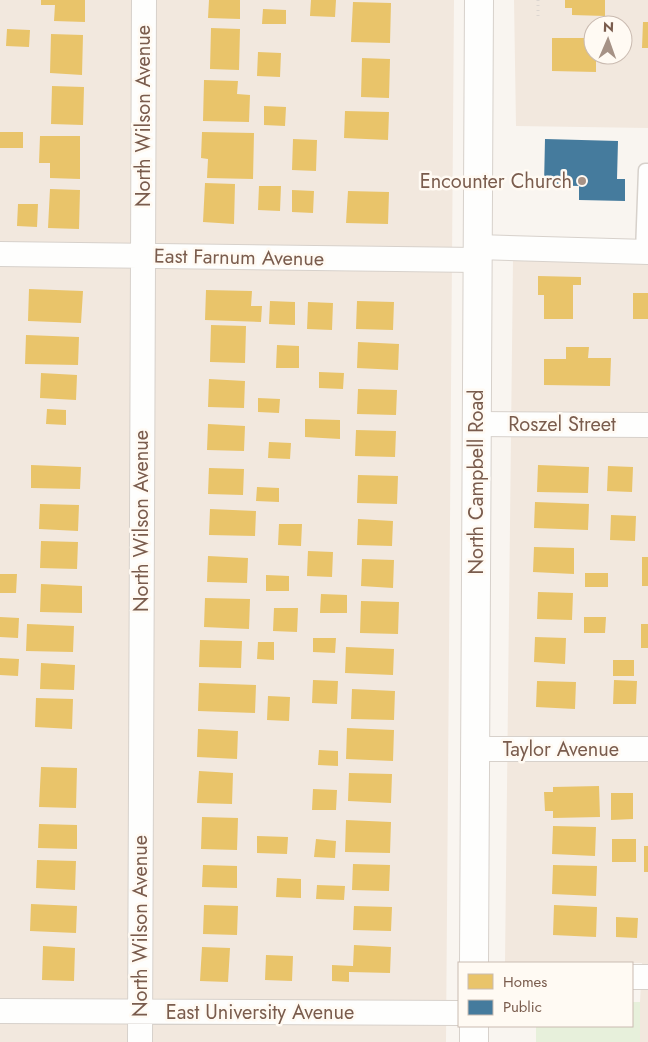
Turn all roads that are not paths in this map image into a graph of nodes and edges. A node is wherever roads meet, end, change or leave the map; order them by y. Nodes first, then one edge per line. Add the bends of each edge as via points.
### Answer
1 (144, 0) edge
2 (479, 0) edge
3 (648, 170) edge
4 (645, 252) edge
5 (0, 254) edge
6 (477, 254) junction
7 (142, 256) junction
8 (476, 424) junction
9 (648, 425) edge
10 (475, 749) junction
11 (648, 749) edge
12 (474, 962) edge
13 (633, 977) edge
14 (648, 977) edge
15 (0, 1010) edge
16 (140, 1011) junction
17 (458, 1013) edge
18 (474, 1027) edge
19 (140, 1042) edge
20 (474, 1042) edge

1 - 7 street, North Wilson Avenue
2 - 6 street, North Campbell Road
3 - 4 lane via 645,170
4 - 6 street, East Farnum Avenue
5 - 7 street, East Farnum Avenue
6 - 7 street, East Farnum Avenue
6 - 8 street, North Campbell Road
7 - 16 street, North Wilson Avenue
8 - 9 street, Roszel Street
8 - 10 street, North Campbell Road
10 - 11 street, Taylor Avenue
10 - 12 street, North Campbell Road
13 - 14 street
15 - 16 street, East University Avenue
16 - 17 street, East University Avenue
16 - 19 street, North Wilson Avenue
18 - 20 street

